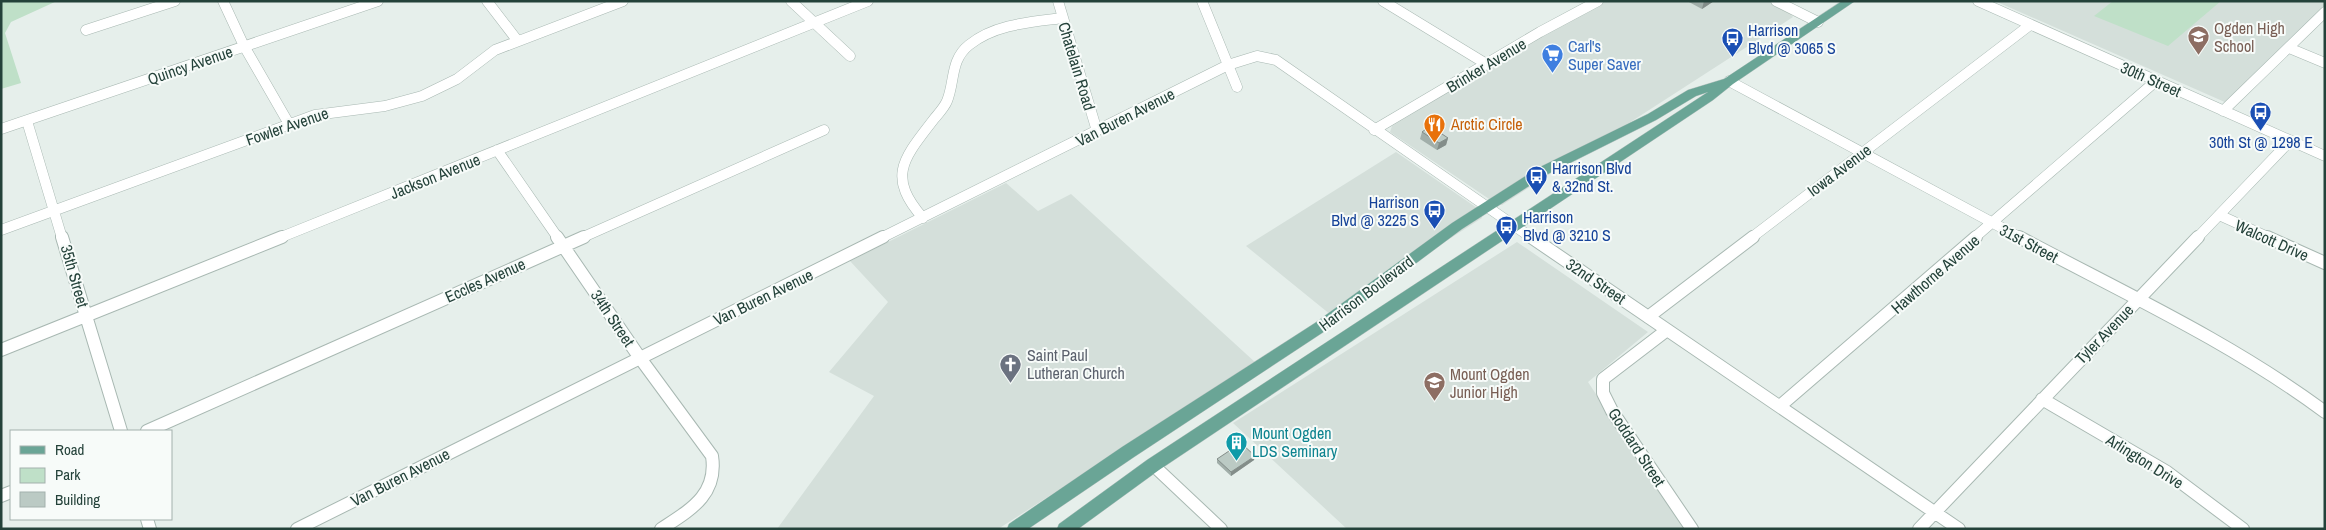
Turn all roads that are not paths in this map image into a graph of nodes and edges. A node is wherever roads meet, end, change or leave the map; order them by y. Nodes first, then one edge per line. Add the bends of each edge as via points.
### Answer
1 (175, 1) edge
2 (222, 1) edge
3 (378, 1) edge
4 (487, 1) edge
5 (624, 1) edge
6 (791, 1) edge
7 (868, 1) edge
8 (1058, 1) edge
9 (1202, 1) edge
10 (1383, 1) edge
11 (1598, 1) edge
12 (1776, 1) edge
13 (1850, 1) edge
14 (1978, 1) edge
15 (2325, 12) edge
16 (1063, 18) junction
17 (1818, 22) junction
18 (814, 23) junction
19 (2030, 25) junction
20 (86, 30) dead end
21 (517, 40) junction
22 (244, 46) junction
23 (2289, 48) junction
24 (850, 56) dead end
25 (2325, 63) edge
26 (1488, 64) junction
27 (1228, 65) junction
28 (1729, 81) junction
29 (2156, 81) junction
30 (1237, 87) dead end
31 (2223, 111) junction
32 (27, 121) junction
33 (289, 124) junction
34 (1, 129) edge
35 (824, 130) dead end
36 (1374, 130) junction
37 (1097, 131) junction
38 (2290, 141) junction
39 (498, 150) junction
40 (1862, 153) junction
41 (2325, 156) edge
42 (1487, 206) junction
43 (56, 210) junction
44 (2218, 215) junction
45 (923, 218) junction
46 (1993, 223) junction
47 (1516, 227) junction
48 (1, 230) edge
49 (563, 245) junction
50 (2325, 263) edge
51 (2137, 301) junction
52 (87, 315) junction
53 (1648, 317) junction
54 (1667, 330) junction
55 (1, 350) edge
56 (640, 358) junction
57 (2042, 399) junction
58 (1780, 406) junction
59 (2325, 412) edge
60 (121, 430) edge
61 (149, 430) edge
62 (1153, 465) junction
63 (1935, 512) junction
64 (297, 529) edge
65 (660, 529) edge
66 (1015, 529) edge
67 (1064, 529) edge
68 (1221, 529) edge
69 (1692, 529) edge
70 (1919, 529) edge
71 (1959, 529) edge
72 (2243, 529) edge

1 - 20 street
2 - 22 street
3 - 22 street, Quincy Avenue
4 - 21 street
5 - 21 street, Fowler Avenue
6 - 18 street
7 - 18 street, Jackson Avenue
8 - 16 street, Chatelain Road
9 - 27 street
10 - 26 street
11 - 26 street, Brinker Avenue
12 - 17 street
13 - 17 main road, Harrison Boulevard
14 - 19 street, 30th Street
15 - 23 street
16 - 37 street, Chatelain Road
16 - 45 street via 999,29 982,36 962,52 952,70 946,103 912,146 902,167 904,193
17 - 28 main road, Harrison Boulevard
18 - 24 street
18 - 39 street, Jackson Avenue
19 - 29 street, 30th Street
19 - 40 street, Iowa Avenue
21 - 33 street, Fowler Avenue via 487,54 450,83 408,100 376,107 337,109
22 - 32 street, Quincy Avenue
22 - 33 street
23 - 25 street
23 - 31 street
26 - 36 street, Brinker Avenue
27 - 30 street
27 - 36 street, 32nd Street via 1253,56 1269,57
27 - 37 street, Van Buren Avenue
28 - 40 street, 31st Street
28 - 42 main road, Harrison Boulevard via 1692,93 1644,121 1554,164
28 - 47 main road, Harrison Boulevard via 1710,98
29 - 31 street, 30th Street
29 - 46 street, Hawthorne Avenue
31 - 38 street, 30th Street
32 - 34 street, Quincy Avenue
32 - 43 street, 35th Street
33 - 43 street, Fowler Avenue
35 - 49 street, Eccles Avenue
36 - 42 street, 32nd Street
37 - 45 street, Van Buren Avenue
38 - 41 street, 30th Street
38 - 44 street, Tyler Avenue
39 - 49 street, 34th Street
39 - 52 street, Jackson Avenue
40 - 46 street, 31st Street
40 - 53 street, Iowa Avenue
42 - 47 street, 32nd Street
42 - 66 main road, Harrison Boulevard via 1320,327
43 - 48 street, Fowler Avenue
43 - 52 street, 35th Street
44 - 50 street, Walcott Drive
44 - 51 street, Tyler Avenue
45 - 56 street, Van Buren Avenue
46 - 51 street, 31st Street
46 - 58 street, Hawthorne Avenue
47 - 53 street, 32nd Street
47 - 62 main road, Harrison Boulevard
49 - 56 street, 34th Street
49 - 61 street, Eccles Avenue
51 - 57 street, Tyler Avenue
51 - 59 street, 31st Street via 2287,384
52 - 55 street, Jackson Avenue
52 - 60 street, 35th Street
53 - 54 street, 32nd Street
54 - 58 street, 32nd Street
54 - 69 street, Goddard Street via 1604,379 1603,392 1612,411
56 - 64 street, Van Buren Avenue
56 - 65 street, 34th Street via 712,456 715,467 710,488
57 - 63 street, Tyler Avenue
57 - 72 street, Arlington Drive via 2167,472
58 - 63 street, 32nd Street
62 - 67 main road, Harrison Boulevard
62 - 68 street
63 - 70 street, Tyler Avenue
63 - 71 street, 32nd Street

